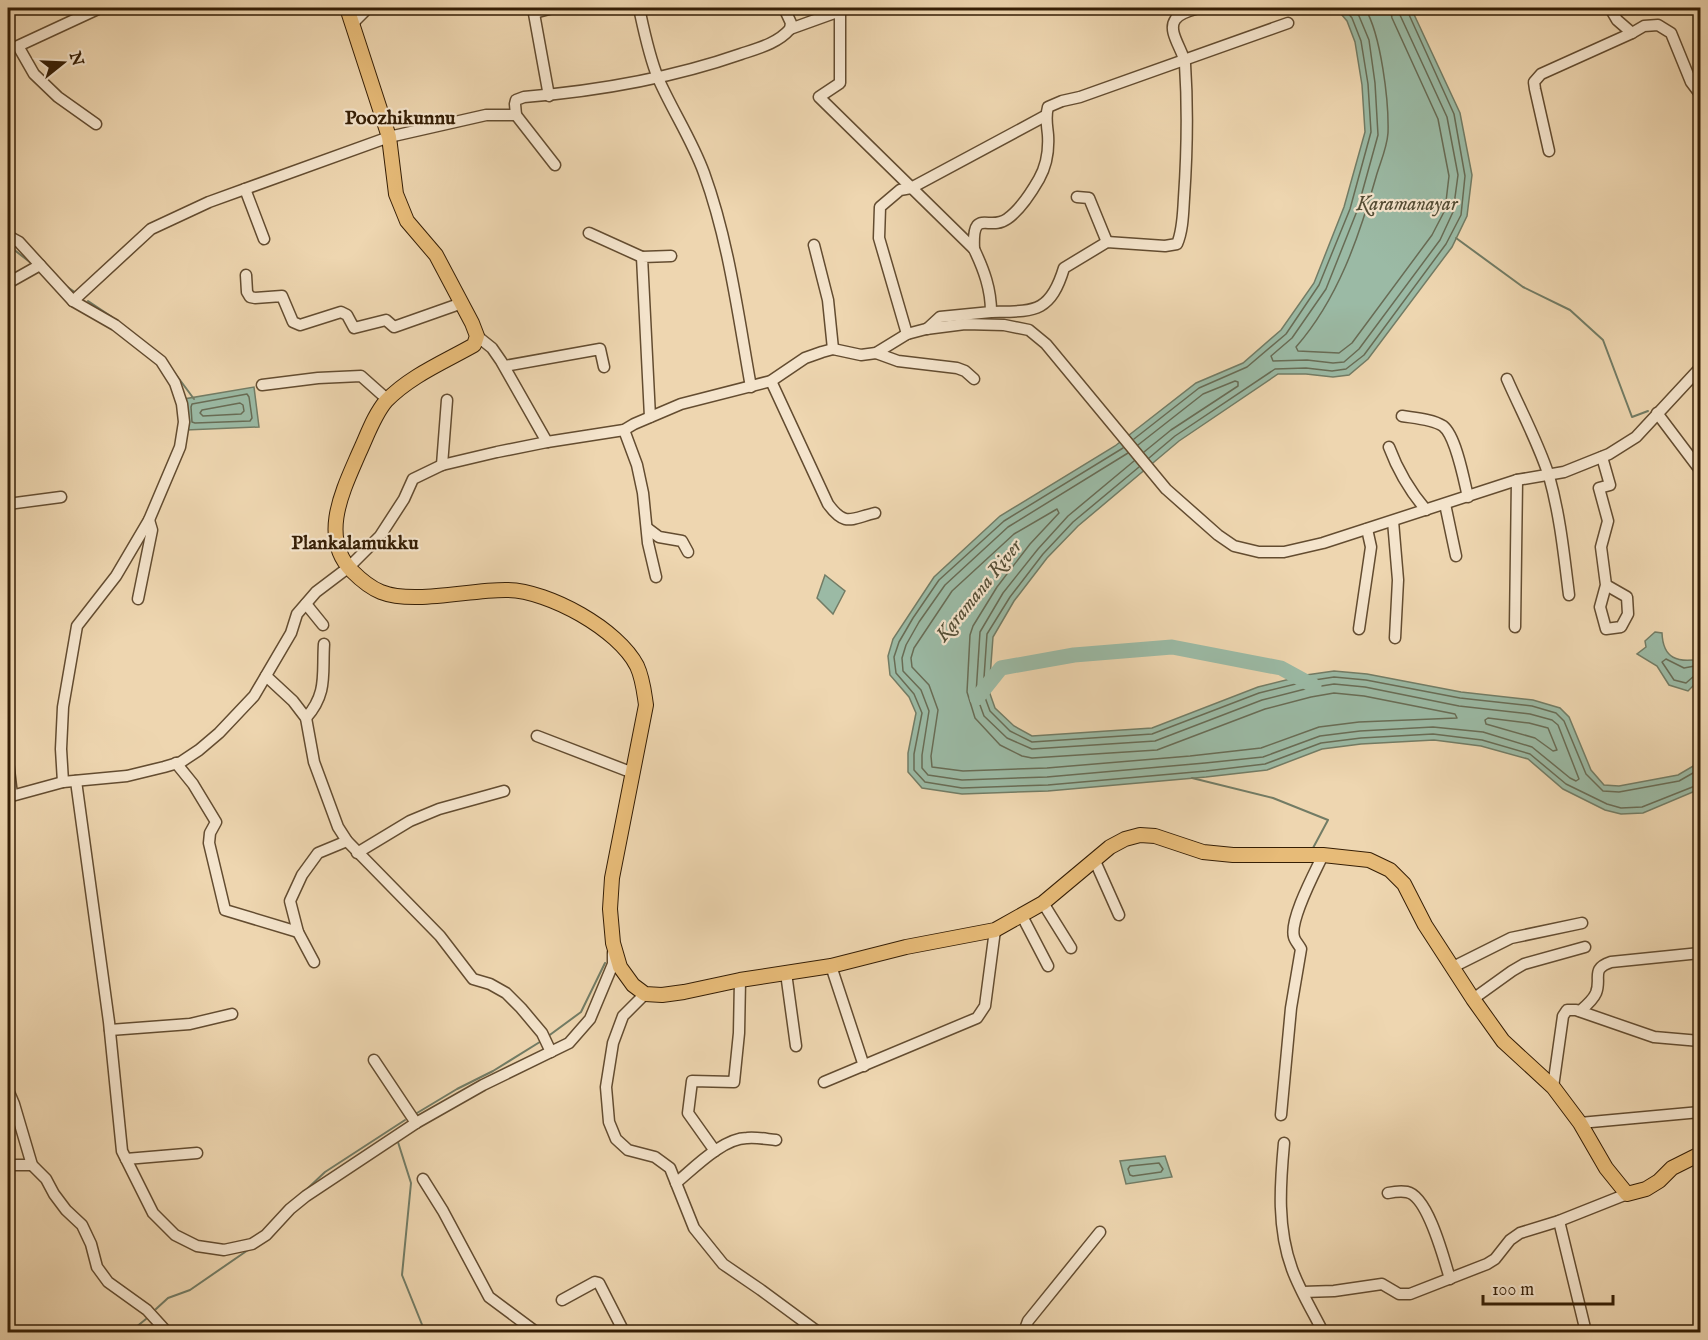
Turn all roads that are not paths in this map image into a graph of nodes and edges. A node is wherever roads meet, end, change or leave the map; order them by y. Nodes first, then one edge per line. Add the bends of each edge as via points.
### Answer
1 (100, 8) edge
2 (347, 8) edge
3 (368, 8) edge
4 (553, 8) edge
5 (639, 8) edge
6 (784, 8) edge
7 (1199, 8) edge
8 (1610, 8) edge
9 (534, 10) edge
10 (352, 24) junction
11 (1288, 24) dead end
12 (790, 29) junction
13 (1632, 33) junction
14 (8, 38) edge
15 (18, 46) junction
16 (1185, 61) junction
17 (658, 77) junction
18 (1701, 94) edge
19 (549, 96) junction
20 (516, 115) junction
21 (1045, 116) junction
22 (96, 124) dead end
23 (389, 137) junction
24 (1549, 151) dead end
25 (555, 165) dead end
26 (911, 188) junction
27 (245, 189) junction
28 (1077, 197) dead end
29 (589, 232) dead end
30 (8, 236) edge
31 (264, 239) dead end
32 (1107, 242) junction
33 (814, 244) dead end
34 (974, 249) junction
35 (672, 256) dead end
36 (642, 257) junction
37 (37, 267) junction
38 (246, 275) dead end
39 (8, 283) edge
40 (73, 301) junction
41 (462, 303) junction
42 (991, 312) junction
43 (926, 329) junction
44 (907, 333) junction
45 (477, 336) junction
46 (832, 350) junction
47 (876, 353) junction
48 (505, 366) junction
49 (604, 367) dead end
50 (1701, 368) edge
51 (974, 379) dead end
52 (1507, 379) dead end
53 (771, 381) junction
54 (262, 385) dead end
55 (751, 387) junction
56 (388, 400) junction
57 (447, 400) dead end
58 (1657, 413) junction
59 (1402, 416) dead end
60 (650, 417) junction
61 (624, 430) junction
62 (548, 442) junction
63 (1389, 447) dead end
64 (1602, 458) junction
65 (442, 465) junction
66 (1701, 470) edge
67 (1548, 476) junction
68 (1517, 480) junction
69 (1468, 496) junction
70 (61, 497) dead end
71 (8, 504) edge
72 (1445, 504) junction
73 (1426, 510) junction
74 (875, 513) dead end
75 (148, 520) junction
76 (1393, 521) junction
77 (647, 528) junction
78 (1367, 528) junction
79 (688, 552) dead end
80 (1456, 556) dead end
81 (349, 567) junction
82 (656, 577) dead end
83 (1606, 585) dead end
84 (1569, 594) dead end
85 (138, 599) dead end
86 (306, 604) junction
87 (323, 625) dead end
88 (1515, 627) dead end
89 (1359, 629) dead end
90 (1395, 638) dead end
91 (324, 644) dead end
92 (266, 676) junction
93 (306, 718) junction
94 (537, 736) dead end
95 (8, 761) edge
96 (176, 763) junction
97 (633, 773) junction
98 (76, 781) junction
99 (63, 782) junction
100 (504, 791) dead end
101 (10, 796) edge
102 (347, 841) junction
103 (357, 853) junction
104 (1323, 855) junction
105 (1094, 859) junction
106 (1043, 903) junction
107 (1119, 915) dead end
108 (1022, 916) junction
109 (1582, 923) dead end
110 (995, 930) junction
111 (298, 932) junction
112 (613, 943) junction
113 (1585, 946) dead end
114 (1071, 948) dead end
115 (1701, 953) edge
116 (314, 962) dead end
117 (831, 966) junction
118 (1048, 966) dead end
119 (1453, 968) junction
120 (786, 973) junction
121 (740, 980) junction
122 (645, 994) junction
123 (1473, 999) junction
124 (1580, 1011) junction
125 (232, 1014) dead end
126 (110, 1030) junction
127 (1701, 1041) edge
128 (796, 1046) dead end
129 (551, 1052) junction
130 (374, 1060) dead end
131 (864, 1066) junction
132 (824, 1082) dead end
133 (1553, 1087) junction
134 (8, 1090) edge
135 (1701, 1112) edge
136 (1281, 1114) dead end
137 (416, 1123) junction
138 (1580, 1123) junction
139 (776, 1140) dead end
140 (1284, 1143) dead end
141 (715, 1151) junction
142 (197, 1153) dead end
143 (1701, 1154) edge
144 (126, 1159) junction
145 (8, 1165) edge
146 (32, 1165) junction
147 (423, 1179) dead end
148 (676, 1183) junction
149 (1388, 1193) dead end
150 (1627, 1194) junction
151 (1559, 1221) junction
152 (1100, 1232) dead end
153 (1450, 1279) junction
154 (1303, 1292) junction
155 (562, 1300) dead end
156 (167, 1332) edge
157 (536, 1332) edge
158 (624, 1332) edge
159 (818, 1332) edge
160 (1024, 1332) edge
161 (1323, 1332) edge
162 (1586, 1332) edge

1 - 15 street
2 - 10 main road
3 - 10 street
4 - 9 street
5 - 17 street
6 - 12 street
7 - 16 street via 1175,20 1174,33
8 - 13 street
9 - 19 street
10 - 23 main road
11 - 16 street
12 - 17 street via 764,46
12 - 26 street via 840,11 840,83 819,97
13 - 18 street via 1644,26 1658,26 1671,33 1691,82
13 - 24 street via 1537,78 1534,89
14 - 15 street
15 - 22 street via 34,74
16 - 21 street via 1054,104
16 - 32 street via 1186,164 1177,244
17 - 19 street
17 - 55 street via 704,172 717,215
19 - 20 street via 516,100
20 - 23 street via 486,115
20 - 25 street
21 - 26 street
21 - 34 street via 1048,150 1038,180 1007,219 977,226
23 - 27 street
23 - 41 main road via 396,194 407,221 436,255
26 - 34 street
26 - 44 street via 889,197 880,207 878,219 879,238
27 - 31 street
27 - 40 street via 151,229
28 - 32 street via 1089,198
29 - 36 street
30 - 37 street via 19,242
32 - 42 street via 1064,268 1059,284 1044,305 1032,311
33 - 46 street via 828,300
34 - 42 street via 984,271
35 - 36 street
36 - 60 street
37 - 39 street
37 - 40 street
38 - 41 street via 250,297 282,296 293,322 300,325 341,312 354,328 386,320 394,327
40 - 75 street via 115,325 161,361 175,383 184,422 180,447
41 - 45 main road
42 - 43 street via 940,317
43 - 44 street
43 - 78 street via 994,324 1029,330 1046,344 1166,489 1233,546 1284,552
44 - 47 street
45 - 48 street
45 - 56 main road via 474,345 420,374
46 - 47 street via 861,355
46 - 53 street via 805,358
47 - 51 street via 898,361 957,368
48 - 49 street via 600,349
48 - 62 street
50 - 58 street
52 - 67 street
53 - 55 street
53 - 74 street via 837,516 846,520
54 - 56 street via 361,376
55 - 60 street via 681,404
56 - 81 main road via 368,432 341,494 336,540
57 - 65 street
58 - 64 street via 1625,446
58 - 66 street
59 - 69 street via 1431,421 1447,430
60 - 61 street
61 - 62 street
61 - 77 street via 637,465
62 - 65 street
63 - 73 street via 1398,471
64 - 67 street
64 - 83 street via 1610,485 1599,488 1608,521 1601,547
65 - 81 street via 414,479 380,536
67 - 68 street
67 - 84 street via 1563,541
68 - 69 street
68 - 88 street
69 - 72 street
70 - 71 street
72 - 73 street
72 - 80 street
73 - 76 street
75 - 85 street via 152,530
75 - 99 street via 116,576 77,626 63,707
76 - 78 street
76 - 90 street via 1397,572
77 - 79 street via 659,537 682,541
77 - 82 street
78 - 89 street via 1371,546
81 - 86 street
81 - 97 main road via 381,592 399,597 525,592 567,608 597,627 626,650 643,682 646,705
86 - 87 street
86 - 92 street via 297,614 291,633
91 - 93 street via 324,681 316,706
92 - 93 street
92 - 96 street via 254,696 219,733
93 - 102 street via 314,762 338,828
94 - 97 street
95 - 101 street
96 - 98 street via 127,776
96 - 111 street via 194,784 216,822 209,843 225,909
97 - 112 main road via 612,878
98 - 99 street
98 - 126 street
99 - 101 street
100 - 103 street via 410,821
102 - 103 street
102 - 111 street via 318,852 302,875 290,901
103 - 129 street via 440,936 472,979 506,993 521,1008 542,1033
104 - 105 main road via 1203,852 1164,838 1140,835 1118,843
104 - 119 main road via 1369,860 1390,870 1407,889
104 - 136 street via 1305,891 1293,932 1301,949
105 - 106 main road
105 - 107 street
106 - 108 main road
106 - 114 street
108 - 110 main road
108 - 118 street
109 - 119 street via 1511,938
110 - 117 main road
110 - 131 street via 986,1006 977,1018
111 - 116 street
112 - 122 main road via 620,967
112 - 129 street via 613,964 590,1019 569,1043
113 - 123 street via 1524,964
115 - 124 street via 1602,965 1597,992
117 - 120 main road
117 - 131 street
119 - 123 main road
120 - 121 main road
120 - 128 street
121 - 122 main road via 684,992
121 - 141 street via 734,1082 692,1081 688,1113
122 - 148 street via 623,1016 613,1043 606,1087 609,1122 616,1139 628,1150 655,1158 670,1168
123 - 133 main road via 1503,1041
124 - 127 street via 1654,1037
124 - 133 street via 1564,1012
125 - 126 street via 190,1024
126 - 144 street
129 - 137 street
130 - 137 street
131 - 132 street
133 - 138 main road
134 - 146 street
135 - 138 street
137 - 144 street via 306,1196 266,1235 252,1244 224,1250 197,1246 175,1235 153,1213
138 - 150 main road via 1606,1168
139 - 141 street via 745,1138
140 - 154 street via 1280,1212 1286,1249
141 - 148 street
142 - 144 street
143 - 150 main road via 1672,1168 1646,1189
145 - 146 street
146 - 156 street via 82,1226 97,1267 108,1282 147,1310
147 - 157 street via 489,1297
148 - 159 street via 694,1228 723,1264
149 - 153 street via 1407,1192 1416,1197 1426,1212
150 - 151 street
151 - 153 street via 1520,1233 1495,1259
151 - 162 street
152 - 160 street via 1028,1321
153 - 154 street via 1410,1294 1399,1294 1382,1284
154 - 161 street
155 - 158 street via 599,1283

